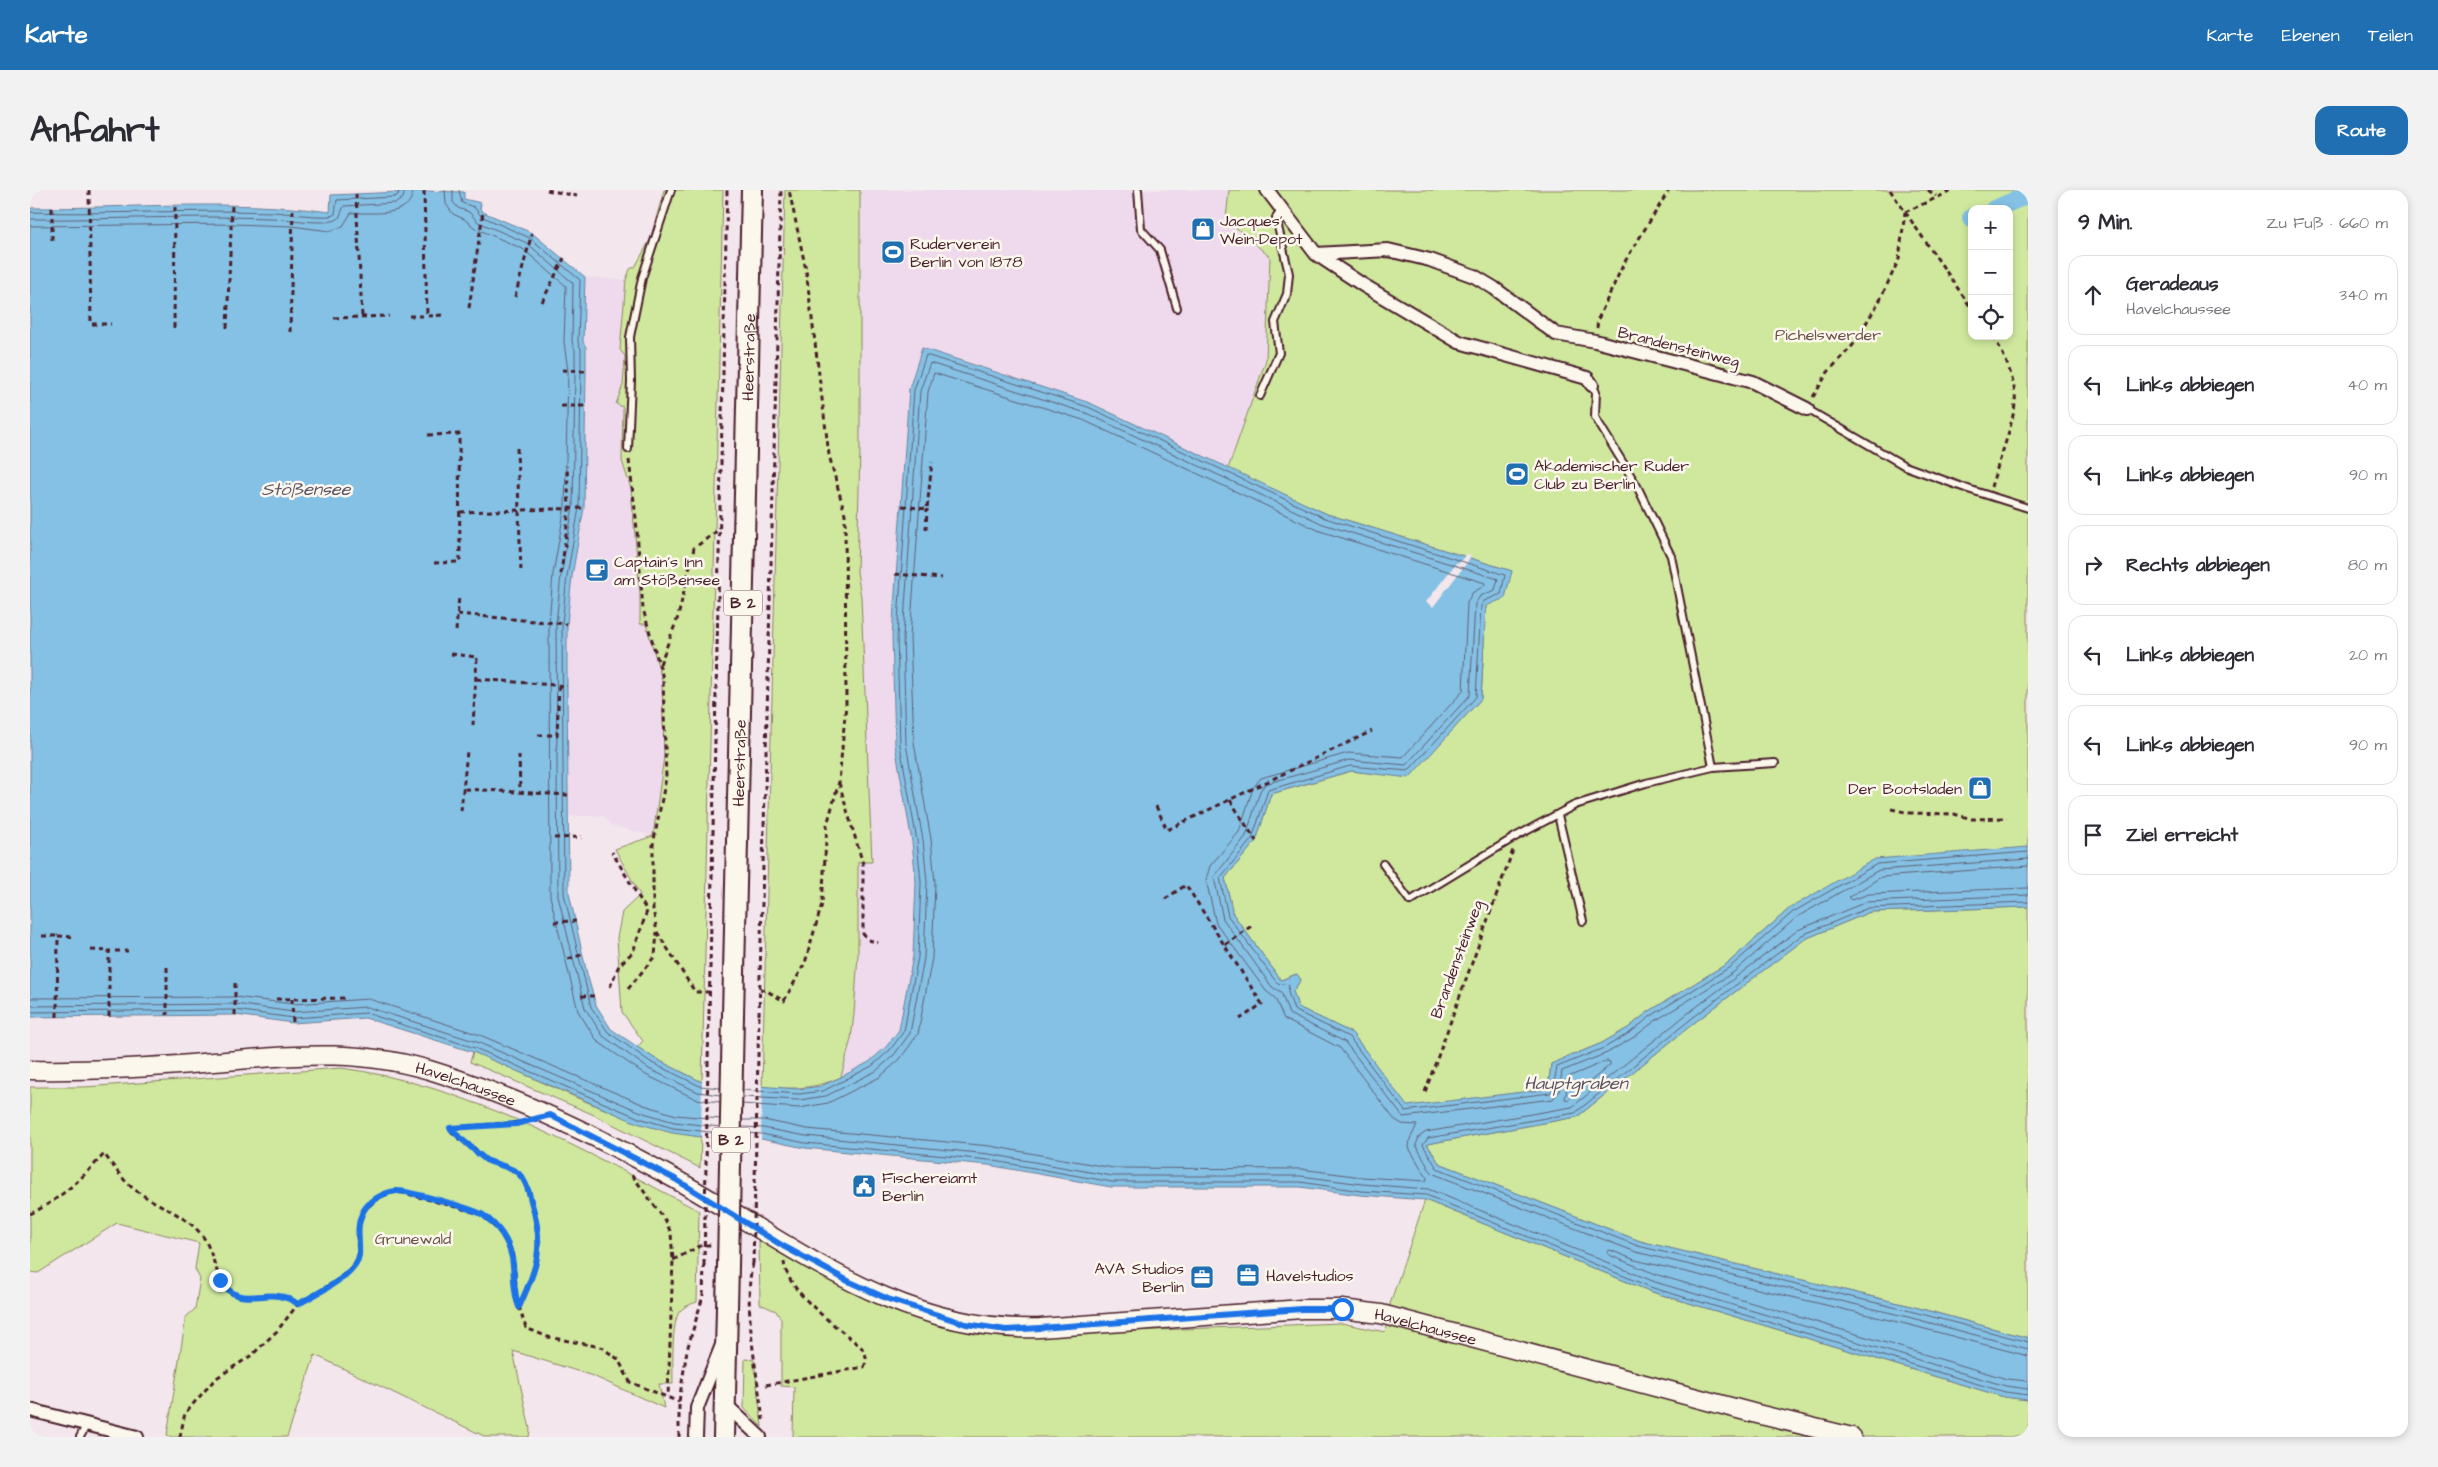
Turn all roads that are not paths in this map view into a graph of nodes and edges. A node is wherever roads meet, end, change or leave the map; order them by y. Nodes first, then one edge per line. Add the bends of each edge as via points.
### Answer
1 (671, 190) edge
2 (752, 190) edge
3 (1138, 190) edge
4 (1268, 190) edge
5 (1282, 209) junction
6 (1316, 254) junction
7 (1177, 308) dead end
8 (1592, 385) joint
9 (1260, 396) dead end
10 (1806, 409) joint
11 (628, 449) road end
12 (2028, 508) edge
13 (1775, 763) dead end
14 (1713, 767) junction
15 (1558, 815) junction
16 (1383, 864) dead end
17 (1583, 921) dead end
18 (30, 1070) edge
19 (726, 1336) junction
20 (725, 1404) junction
21 (30, 1410) edge
22 (86, 1424) junction
23 (80, 1437) edge
24 (137, 1437) edge
25 (696, 1437) edge
26 (724, 1437) edge
27 (760, 1437) edge
28 (1852, 1437) edge

1 - 11 lane via 642,278 630,337
2 - 19 main road, Heerstraße / B 2, bridge
3 - 7 lane via 1141,229 1160,250
4 - 5 street
5 - 6 street
5 - 9 lane via 1276,218 1287,259 1287,294 1274,322 1279,353
6 - 8 street via 1460,342 1588,378
6 - 10 street, Brandensteinweg via 1388,250 1430,260 1474,276 1556,334 1753,382
8 - 14 lane via 1596,392 1595,417 1672,556
10 - 12 lane, Brandensteinweg via 1905,466
13 - 14 lane
14 - 15 lane via 1646,783 1575,805
15 - 16 lane via 1515,837 1410,901
15 - 17 lane
18 - 28 street, Havelchaussee via 85,1071 312,1054 391,1059 492,1091 550,1115 675,1179 783,1246 850,1282 888,1299 966,1324 1006,1330 1342,1309 1381,1314
19 - 20 main road, Heerstraße / B 2
19 - 25 street, Heerstraße via 697,1408
20 - 26 main road, Heerstraße / B 2
20 - 27 street
21 - 22 street
22 - 23 lane
22 - 24 street

